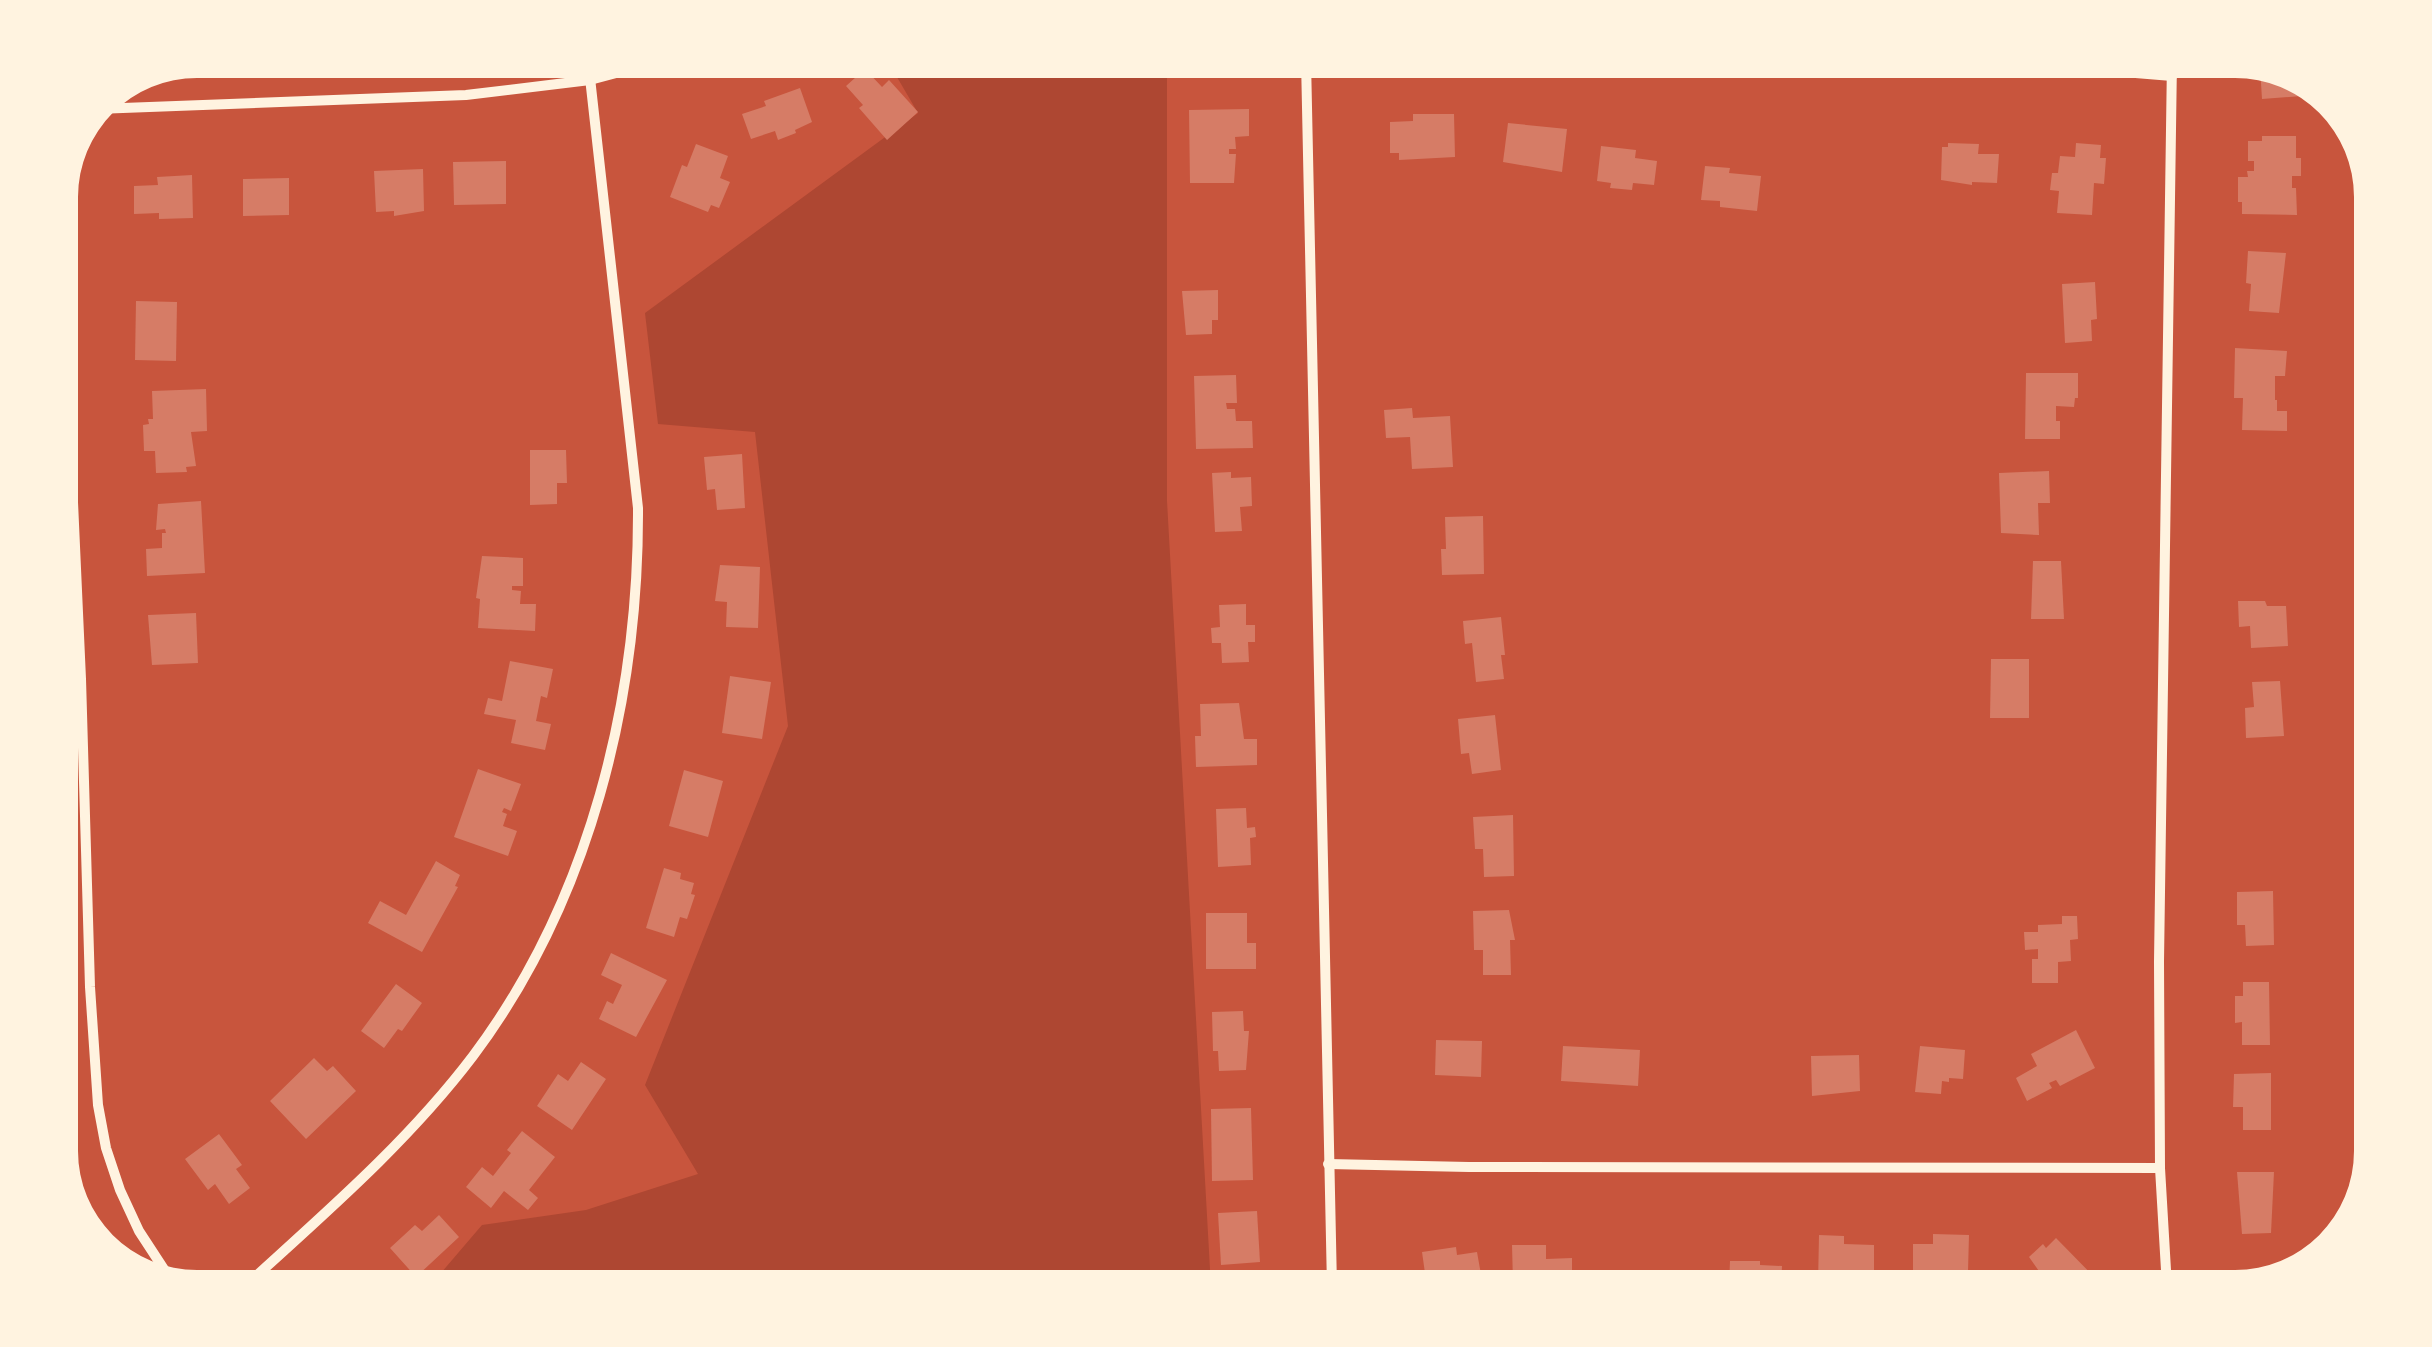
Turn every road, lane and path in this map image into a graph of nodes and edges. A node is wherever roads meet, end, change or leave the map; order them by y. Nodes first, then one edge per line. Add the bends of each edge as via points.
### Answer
1 (598, 78) edge
2 (1306, 78) edge
3 (2172, 78) edge
4 (590, 80) junction
5 (117, 108) edge
6 (78, 613) edge
7 (1328, 1164) junction
8 (2160, 1168) junction
9 (160, 1263) edge
10 (263, 1270) edge
11 (1331, 1270) edge
12 (2166, 1270) edge

1 - 4 street
2 - 7 street
3 - 8 street
4 - 5 street via 466,96
4 - 10 street via 638,508 633,638 600,794 544,938 473,1055 370,1172
6 - 9 street via 98,1105 120,1190
7 - 8 street
7 - 11 street
8 - 12 street

